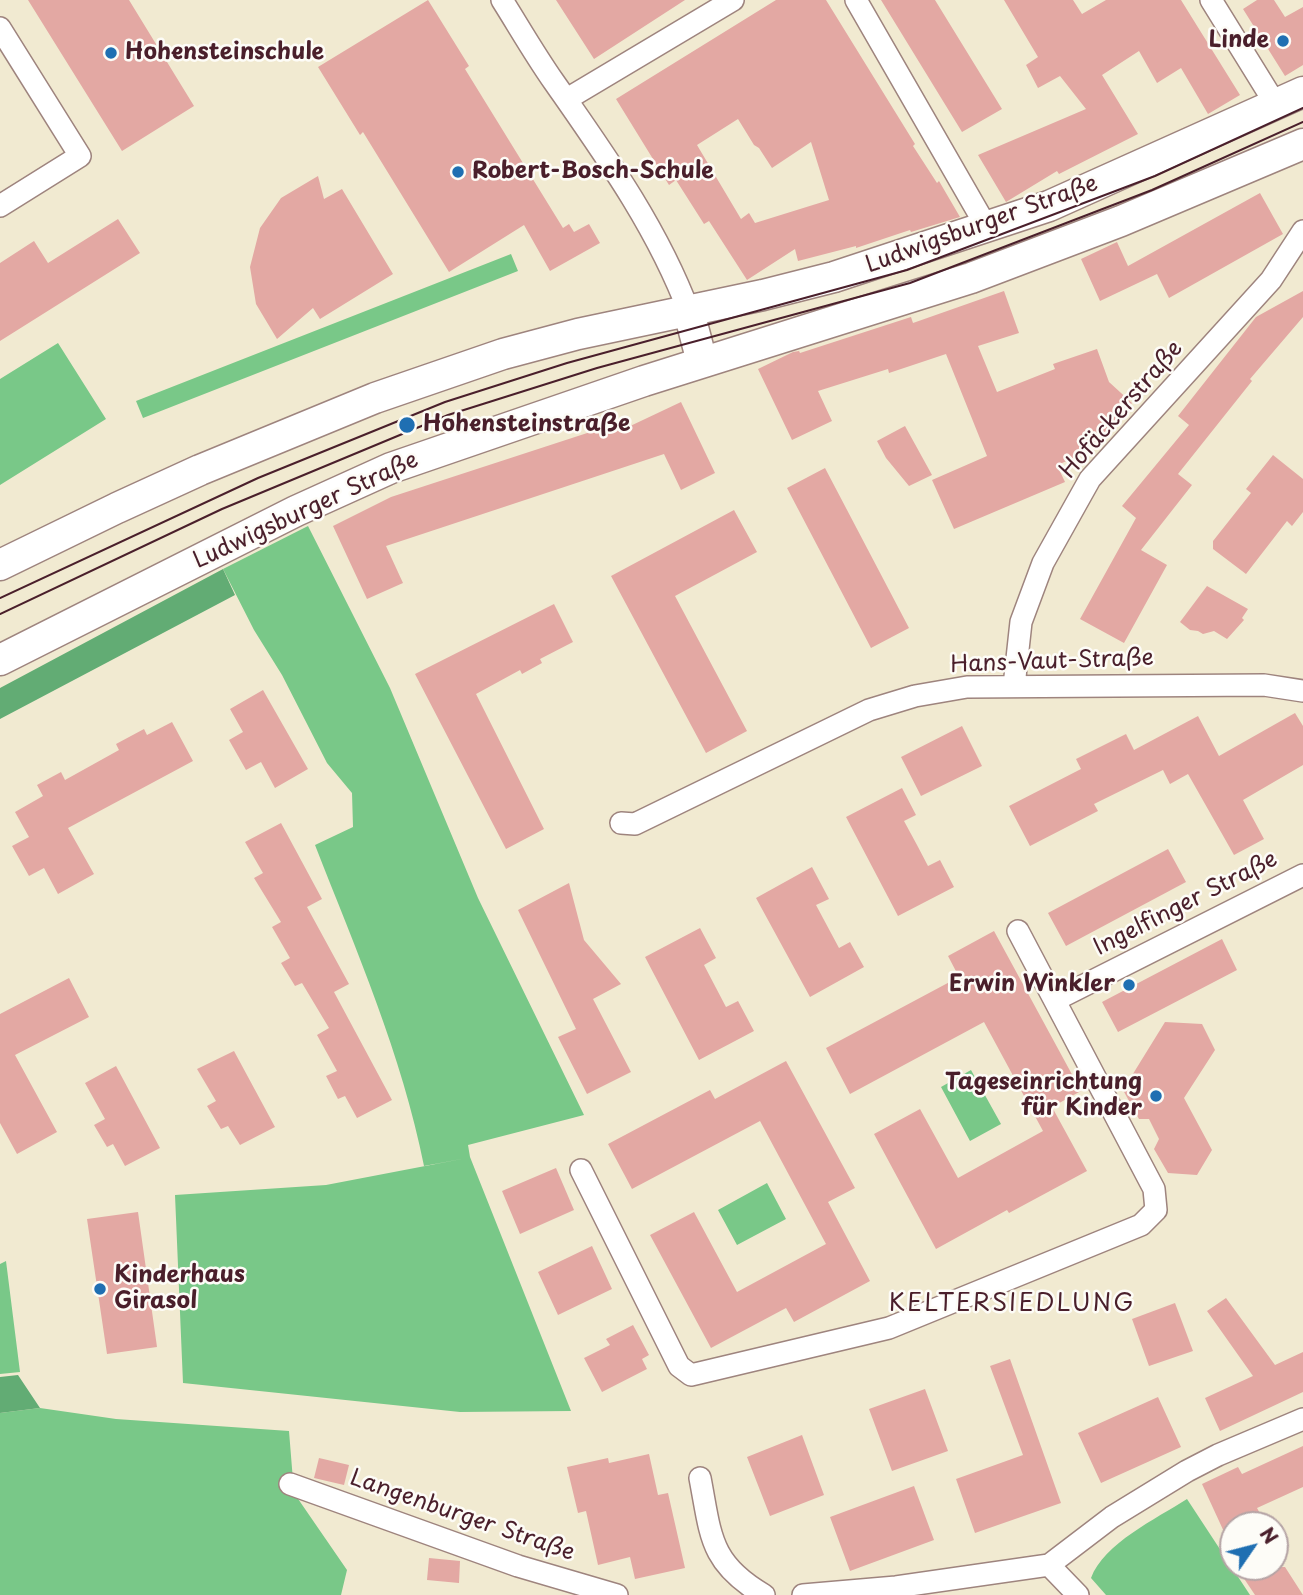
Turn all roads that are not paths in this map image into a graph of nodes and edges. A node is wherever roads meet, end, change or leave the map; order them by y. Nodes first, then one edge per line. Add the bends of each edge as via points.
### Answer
1 (502, 0) edge
2 (733, 0) edge
3 (856, 0) edge
4 (1211, 0) edge
5 (0, 28) edge
6 (1303, 92) edge
7 (567, 99) junction
8 (1276, 105) junction
9 (1303, 144) edge
10 (0, 206) edge
11 (986, 226) junction
12 (1303, 231) edge
13 (689, 312) junction
14 (702, 362) junction
15 (0, 565) edge
16 (0, 660) edge
17 (1014, 686) junction
18 (1303, 691) edge
19 (621, 823) dead end
20 (1303, 874) edge
21 (1018, 931) dead end
22 (1055, 1000) junction
23 (581, 1170) dead end
24 (1303, 1419) edge
25 (700, 1478) dead end
26 (290, 1485) dead end
27 (1049, 1565) junction
28 (617, 1595) edge
29 (764, 1595) edge
30 (803, 1595) edge
31 (1078, 1595) edge

1 - 7 street
2 - 7 street
3 - 11 street
4 - 8 street
5 - 10 street via 80,156
6 - 8 main road, Ludwigsburger Straße
7 - 13 street via 653,231
8 - 11 main road, Ludwigsburger Straße via 1049,206
9 - 14 main road, Ludwigsburger Straße via 971,278
11 - 13 main road, Ludwigsburger Straße via 834,277
12 - 17 street, Hofäckerstraße via 1271,280 1090,479 1043,563 1021,622
13 - 14 main road
13 - 15 main road, Ludwigsburger Straße via 503,354 375,398 200,470
14 - 16 main road, Ludwigsburger Straße via 382,472
17 - 18 street, Hans-Vaut-Straße via 1264,685
17 - 19 street, Hans-Vaut-Straße via 967,687 869,710 635,824
20 - 22 street, Ingelfinger Straße
21 - 22 street
22 - 23 street via 1154,1189 1156,1210 1141,1225 889,1328 691,1375 679,1366
24 - 27 street via 1187,1471 1112,1517
25 - 29 street via 713,1546 736,1576
26 - 28 street, Langenburger Straße via 518,1566
27 - 30 street
27 - 31 street

